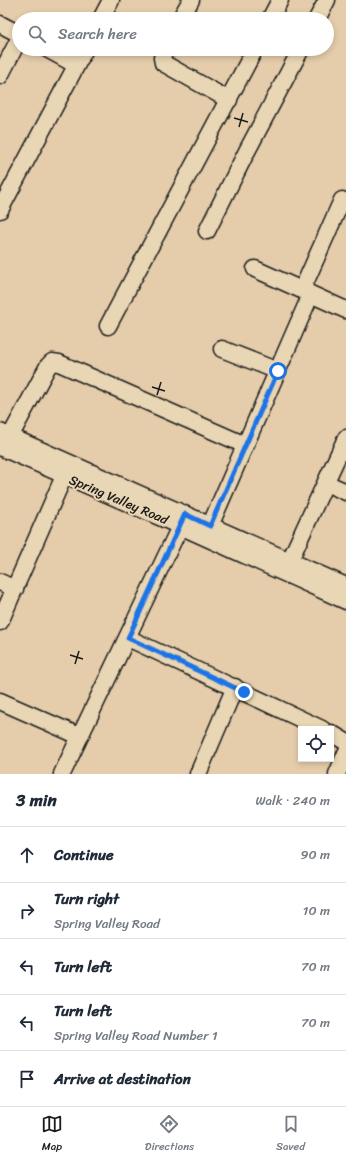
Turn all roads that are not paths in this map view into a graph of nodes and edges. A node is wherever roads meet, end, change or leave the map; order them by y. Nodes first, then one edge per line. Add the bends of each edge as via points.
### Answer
1 (110, 0) edge
2 (191, 0) edge
3 (280, 0) edge
4 (327, 0) edge
5 (104, 12) edge
6 (184, 12) edge
7 (274, 12) edge
8 (321, 12) edge
9 (0, 24) edge
10 (12, 30) edge
11 (12, 53) edge
12 (60, 56) edge
13 (81, 56) edge
14 (163, 56) edge
15 (251, 56) edge
16 (297, 56) edge
17 (76, 65) junction
18 (0, 76) edge
19 (229, 100) junction
20 (342, 200) dead end
21 (0, 210) edge
22 (207, 231) dead end
23 (255, 270) dead end
24 (307, 292) junction
25 (346, 310) edge
26 (108, 326) dead end
27 (222, 349) dead end
28 (278, 371) junction
29 (346, 438) edge
30 (3, 439) edge
31 (245, 445) junction
32 (64, 476) junction
33 (326, 483) junction
34 (346, 492) edge
35 (183, 520) junction
36 (210, 526) junction
37 (290, 560) junction
38 (0, 582) edge
39 (346, 586) edge
40 (15, 589) junction
41 (346, 602) edge
42 (0, 622) edge
43 (128, 638) junction
44 (235, 687) junction
45 (0, 702) edge
46 (316, 726) edge
47 (334, 735) edge
48 (79, 736) junction
49 (346, 742) edge
50 (346, 753) edge
51 (62, 774) edge
52 (198, 774) edge
53 (337, 774) edge

1 - 5 street
2 - 6 street
3 - 7 street
4 - 8 street
9 - 10 street
11 - 18 street
12 - 17 street
13 - 17 street
14 - 19 street via 163,63
15 - 19 street
16 - 22 street
17 - 21 street
19 - 26 street
20 - 24 street
23 - 24 street
24 - 25 street
24 - 28 street
27 - 28 street
28 - 31 street
29 - 33 street
30 - 31 street via 52,362
30 - 32 street, Spring Valley Road
30 - 35 street, Spring Valley Road
31 - 36 street
32 - 35 street, Spring Valley Road
32 - 40 street
33 - 34 street
33 - 37 street
35 - 36 street, Spring Valley Road
35 - 41 street, Spring Valley Road
35 - 43 street
36 - 37 street, Spring Valley Road
37 - 39 street, Spring Valley Road
38 - 40 street
40 - 42 street
43 - 44 street
43 - 48 street
44 - 46 street
44 - 52 street
45 - 48 street
47 - 49 street
48 - 51 street
50 - 53 street

